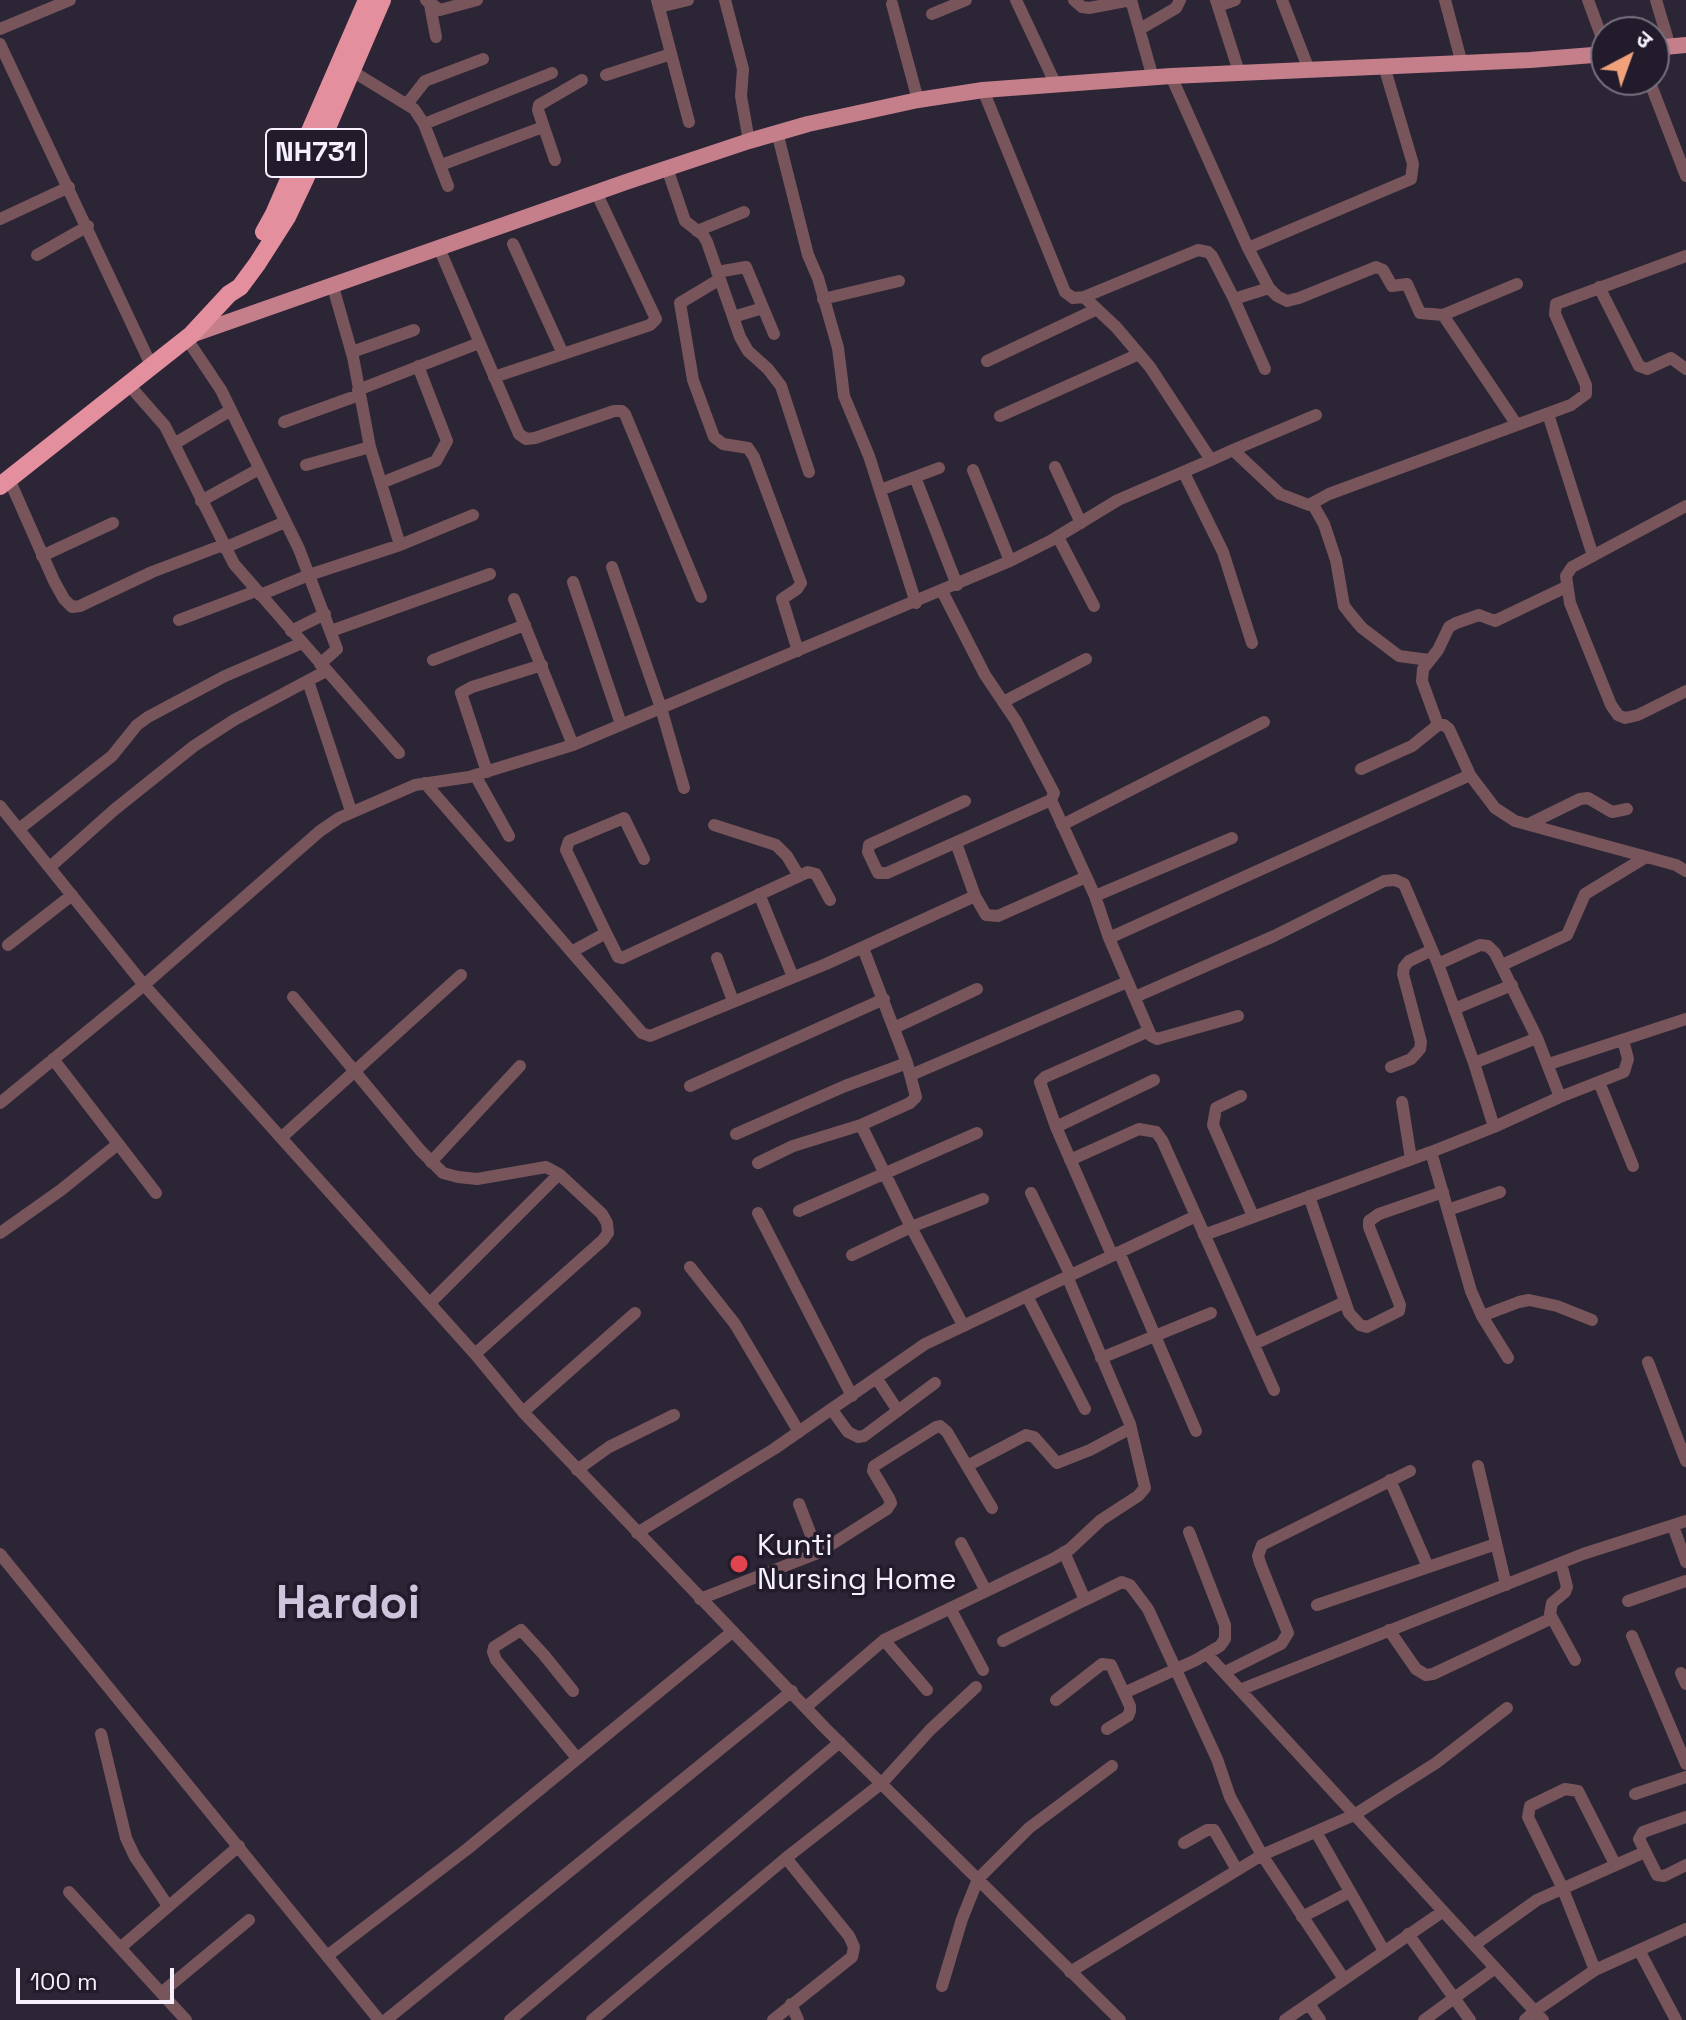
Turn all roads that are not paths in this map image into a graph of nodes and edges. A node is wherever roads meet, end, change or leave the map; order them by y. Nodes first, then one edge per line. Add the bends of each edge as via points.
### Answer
1 (70, 0) edge
2 (367, 0) edge
3 (382, 0) edge
4 (477, 0) edge
5 (688, 0) edge
6 (725, 0) edge
7 (966, 0) edge
8 (1016, 0) edge
9 (1074, 0) edge
10 (1131, 0) edge
11 (1180, 0) edge
12 (1235, 0) edge
13 (1282, 0) edge
14 (1445, 0) edge
15 (428, 3) edge
16 (658, 3) edge
17 (1217, 3) edge
18 (892, 4) dead end
19 (932, 14) dead end
20 (0, 29) edge
21 (1140, 29) junction
22 (436, 37) dead end
23 (0, 44) edge
24 (1590, 52) edge
25 (671, 54) junction
26 (483, 59) dead end
27 (1462, 64) junction
28 (1384, 66) junction
29 (1309, 70) junction
30 (352, 71) junction
31 (1239, 72) junction
32 (552, 73) dead end
33 (606, 75) dead end
34 (1171, 76) junction
35 (1153, 78) junction
36 (582, 80) dead end
37 (1056, 85) junction
38 (983, 90) junction
39 (1657, 96) edge
40 (918, 100) junction
41 (407, 104) junction
42 (689, 122) dead end
43 (424, 124) junction
44 (543, 127) junction
45 (777, 132) junction
46 (749, 141) junction
47 (1680, 144) edge
48 (555, 160) dead end
49 (441, 165) junction
50 (667, 168) junction
51 (1686, 176) edge
52 (448, 186) dead end
53 (69, 187) junction
54 (596, 192) junction
55 (744, 212) dead end
56 (0, 219) edge
57 (88, 226) junction
58 (697, 231) junction
59 (513, 244) dead end
60 (439, 248) junction
61 (1248, 248) junction
62 (37, 255) dead end
63 (1686, 256) edge
64 (719, 276) junction
65 (899, 281) dead end
66 (1517, 284) dead end
67 (333, 287) junction
68 (1599, 287) junction
69 (1269, 288) junction
70 (229, 294) junction
71 (1084, 297) junction
72 (823, 299) junction
73 (1234, 299) junction
74 (763, 308) junction
75 (1097, 309) junction
76 (1443, 315) junction
77 (733, 317) junction
78 (414, 330) dead end
79 (774, 334) dead end
80 (189, 337) junction
81 (479, 343) junction
82 (352, 352) junction
83 (563, 354) junction
84 (1139, 354) junction
85 (987, 361) dead end
86 (418, 366) junction
87 (152, 367) junction
88 (1265, 369) dead end
89 (1686, 369) edge
90 (494, 377) junction
91 (129, 385) junction
92 (358, 393) junction
93 (231, 410) junction
94 (1548, 414) junction
95 (1316, 415) dead end
96 (1000, 416) dead end
97 (284, 422) dead end
98 (1517, 425) junction
99 (174, 444) junction
100 (370, 447) junction
101 (1233, 450) junction
102 (1211, 460) junction
103 (306, 465) dead end
104 (1055, 467) dead end
105 (939, 468) dead end
106 (259, 469) junction
107 (973, 470) dead end
108 (809, 472) dead end
109 (1184, 473) junction
110 (915, 477) junction
111 (5, 483) edge
112 (381, 483) junction
113 (880, 490) junction
114 (201, 501) junction
115 (1312, 503) junction
116 (1686, 506) edge
117 (473, 515) dead end
118 (285, 522) junction
119 (113, 523) dead end
120 (1081, 523) junction
121 (1058, 537) junction
122 (400, 545) junction
123 (224, 546) junction
124 (42, 556) junction
125 (1593, 556) junction
126 (1010, 561) junction
127 (612, 567) dead end
128 (490, 574) dead end
129 (309, 575) junction
130 (573, 582) dead end
131 (957, 585) junction
132 (1566, 587) junction
133 (942, 591) junction
134 (258, 593) junction
135 (701, 597) dead end
136 (514, 599) dead end
137 (916, 603) junction
138 (1094, 606) dead end
139 (325, 614) junction
140 (179, 620) dead end
141 (525, 625) junction
142 (291, 631) junction
143 (331, 631) junction
144 (302, 643) junction
145 (1252, 643) dead end
146 (798, 651) junction
147 (1086, 659) dead end
148 (433, 660) dead end
149 (1429, 660) junction
150 (542, 665) junction
151 (323, 668) junction
152 (308, 681) junction
153 (1686, 691) edge
154 (1003, 702) junction
155 (661, 708) junction
156 (1264, 722) dead end
157 (621, 724) junction
158 (1438, 725) junction
159 (573, 745) junction
160 (399, 753) dead end
161 (1361, 769) dead end
162 (481, 774) junction
163 (1470, 775) junction
164 (425, 783) junction
165 (684, 788) dead end
166 (1051, 800) junction
167 (965, 801) dead end
168 (0, 806) edge
169 (1627, 809) dead end
170 (351, 811) junction
171 (1529, 824) junction
172 (714, 825) dead end
173 (1062, 825) junction
174 (19, 829) junction
175 (509, 836) dead end
176 (1232, 838) dead end
177 (956, 843) junction
178 (1646, 857) junction
179 (644, 859) dead end
180 (50, 867) junction
181 (1686, 871) edge
182 (799, 876) junction
183 (1086, 877) junction
184 (759, 894) junction
185 (72, 895) junction
186 (975, 896) junction
187 (1095, 896) junction
188 (830, 900) dead end
189 (606, 933) junction
190 (1109, 938) junction
191 (8, 945) dead end
192 (863, 948) junction
193 (1432, 950) junction
194 (573, 951) junction
195 (717, 958) dead end
196 (1438, 964) junction
197 (1502, 965) junction
198 (461, 975) dead end
199 (793, 977) junction
200 (1127, 982) junction
201 (144, 985) junction
202 (1512, 985) junction
203 (977, 989) dead end
204 (293, 997) dead end
205 (1135, 997) junction
206 (884, 999) junction
207 (733, 1001) junction
208 (1454, 1009) junction
209 (1238, 1016) dead end
210 (1686, 1019) edge
211 (894, 1028) junction
212 (1149, 1031) junction
213 (1537, 1038) junction
214 (1623, 1040) junction
215 (53, 1059) junction
216 (1474, 1063) junction
217 (1549, 1064) junction
218 (520, 1066) dead end
219 (1391, 1067) dead end
220 (909, 1069) junction
221 (356, 1070) junction
222 (1154, 1080) dead end
223 (1599, 1082) junction
224 (690, 1086) dead end
225 (1241, 1096) dead end
226 (1560, 1097) junction
227 (1402, 1102) dead end
228 (0, 1103) edge
229 (861, 1125) junction
230 (1056, 1127) junction
231 (1494, 1127) junction
232 (977, 1133) dead end
233 (736, 1134) dead end
234 (282, 1137) junction
235 (118, 1144) junction
236 (1431, 1152) junction
237 (1411, 1159) junction
238 (1070, 1160) junction
239 (431, 1162) junction
240 (758, 1163) dead end
241 (1633, 1166) dead end
242 (559, 1174) junction
243 (884, 1174) junction
244 (1443, 1192) junction
245 (1500, 1192) dead end
246 (156, 1193) dead end
247 (1031, 1193) dead end
248 (1309, 1196) junction
249 (983, 1199) dead end
250 (1448, 1210) junction
251 (799, 1211) dead end
252 (758, 1213) dead end
253 (1196, 1216) junction
254 (1253, 1216) junction
255 (911, 1227) junction
256 (0, 1233) edge
257 (1204, 1235) junction
258 (1115, 1253) junction
259 (852, 1255) dead end
260 (690, 1267) dead end
261 (1068, 1275) junction
262 (1027, 1296) junction
263 (1345, 1302) junction
264 (430, 1303) junction
265 (635, 1313) dead end
266 (1211, 1313) dead end
267 (1482, 1316) junction
268 (1592, 1320) dead end
269 (963, 1325) junction
270 (1155, 1335) junction
271 (1254, 1344) junction
272 (475, 1354) junction
273 (1101, 1358) junction
274 (1508, 1358) dead end
275 (1648, 1362) dead end
276 (877, 1379) junction
277 (935, 1383) dead end
278 (1274, 1390) dead end
279 (852, 1396) junction
280 (1085, 1409) dead end
281 (832, 1410) junction
282 (898, 1411) junction
283 (523, 1412) junction
284 (674, 1415) dead end
285 (1131, 1428) junction
286 (1196, 1431) dead end
287 (799, 1432) junction
288 (1685, 1453) edge
289 (967, 1466) junction
290 (1478, 1466) dead end
291 (577, 1470) junction
292 (1410, 1471) dead end
293 (1390, 1480) junction
294 (799, 1504) dead end
295 (992, 1508) dead end
296 (1686, 1521) edge
297 (1673, 1526) junction
298 (1189, 1532) dead end
299 (637, 1533) junction
300 (961, 1543) dead end
301 (1496, 1544) junction
302 (1064, 1552) junction
303 (818, 1553) junction
304 (0, 1554) edge
305 (1686, 1562) edge
306 (1561, 1563) junction
307 (1428, 1567) junction
308 (1506, 1585) junction
309 (1685, 1585) edge
310 (986, 1591) junction
311 (700, 1599) junction
312 (1085, 1600) junction
313 (1628, 1601) dead end
314 (1317, 1605) dead end
315 (950, 1608) junction
316 (1552, 1618) junction
317 (1389, 1630) junction
318 (732, 1632) junction
319 (1632, 1636) dead end
320 (884, 1640) junction
321 (1003, 1641) dead end
322 (1202, 1657) junction
323 (1575, 1660) dead end
324 (983, 1670) dead end
325 (1175, 1670) junction
326 (1225, 1672) junction
327 (976, 1687) dead end
328 (1242, 1689) junction
329 (927, 1690) dead end
330 (573, 1691) dead end
331 (792, 1691) junction
332 (1124, 1693) junction
333 (1056, 1700) dead end
334 (806, 1707) junction
335 (1507, 1708) dead end
336 (1107, 1729) dead end
337 (101, 1734) dead end
338 (840, 1742) junction
339 (577, 1758) junction
340 (1686, 1764) edge
341 (1112, 1766) dead end
342 (1686, 1777) edge
343 (882, 1783) junction
344 (1635, 1794) dead end
345 (1354, 1815) junction
346 (1686, 1817) edge
347 (1316, 1832) junction
348 (1184, 1843) dead end
349 (239, 1846) junction
350 (1645, 1852) junction
351 (1262, 1855) junction
352 (786, 1858) junction
353 (1615, 1864) junction
354 (1686, 1865) edge
355 (1237, 1870) junction
356 (978, 1879) junction
357 (1562, 1887) junction
358 (69, 1892) dead end
359 (1350, 1892) junction
360 (168, 1906) junction
361 (1442, 1912) junction
362 (1302, 1917) junction
363 (249, 1920) dead end
364 (1686, 1929) edge
365 (1408, 1934) junction
366 (1474, 1945) junction
367 (120, 1948) junction
368 (1639, 1950) junction
369 (1384, 1951) junction
370 (327, 1956) junction
371 (1494, 1969) junction
372 (1595, 1970) junction
373 (1070, 1972) junction
374 (1344, 1979) junction
375 (942, 1986) dead end
376 (161, 1993) junction
377 (1455, 2000) junction
378 (791, 2004) junction
379 (1309, 2004) junction
380 (1532, 2017) edge
381 (186, 2020) edge
382 (379, 2020) edge
383 (386, 2020) edge
384 (510, 2020) edge
385 (592, 2020) edge
386 (773, 2020) edge
387 (798, 2020) edge
388 (1120, 2020) edge
389 (1285, 2020) edge
390 (1320, 2020) edge
391 (1424, 2020) edge
392 (1470, 2020) edge
393 (1676, 2020) edge

1 - 20 street
2 - 70 highway, NH731 via 274,214
3 - 30 highway, NH731
4 - 15 street via 440,10
5 - 16 street
6 - 46 street via 743,69 741,96
7 - 19 street
8 - 37 street
9 - 10 street via 1089,8
10 - 21 street
11 - 21 street via 1176,8
12 - 17 street
13 - 29 street
14 - 27 street
15 - 22 street
16 - 25 street
17 - 31 street
18 - 40 street
21 - 35 street
23 - 53 street
24 - 27 main road
25 - 33 street
25 - 42 street
26 - 41 street via 425,81
27 - 28 main road
28 - 29 main road
28 - 61 street via 1413,164 1411,179
29 - 31 main road
30 - 41 street
30 - 70 highway, NH731 via 287,217 240,287
31 - 34 main road
32 - 43 street
34 - 35 main road
34 - 61 street
35 - 37 main road
36 - 44 street via 540,103
37 - 38 main road
38 - 40 main road
38 - 71 street via 1065,292
39 - 47 street
40 - 45 main road
41 - 43 street
43 - 49 street
44 - 48 street
44 - 49 street
45 - 46 main road
45 - 72 street
46 - 50 main road
47 - 51 street
49 - 52 street
50 - 54 main road
50 - 58 street via 685,221
53 - 56 street
53 - 57 street
54 - 60 main road
54 - 83 street via 656,319
55 - 58 street
57 - 62 street
57 - 87 street
58 - 64 street via 707,242
59 - 83 street
60 - 67 main road
60 - 81 street
61 - 69 street
63 - 68 street
64 - 74 street via 746,267
64 - 77 street
64 - 146 street via 680,303 693,380 714,437 745,447 754,457 801,583 782,602
65 - 72 street
66 - 76 street
67 - 80 main road
67 - 82 street
68 - 89 street via 1639,366 1647,369 1671,358
68 - 94 street via 1556,304 1555,314 1586,394
69 - 73 street
69 - 76 street via 1287,301 1376,267 1392,286 1407,284 1420,313
70 - 80 highway, NH731
71 - 73 street via 1203,250 1212,256
71 - 75 street
72 - 113 street via 838,348 842,388
73 - 88 street
74 - 77 street
74 - 79 street
75 - 84 street
75 - 85 street
76 - 98 street
77 - 108 street via 744,345 781,386
78 - 82 street
80 - 87 highway, NH731
80 - 93 street
81 - 86 street
81 - 90 street
82 - 92 street
83 - 90 street
84 - 96 street
84 - 102 street
86 - 92 street
86 - 112 street via 447,441 436,461
87 - 91 highway, NH731
90 - 135 street via 516,430 526,439 624,412
91 - 99 street via 158,416
91 - 111 highway, NH731
92 - 97 street
92 - 100 street
93 - 99 street
93 - 106 street
94 - 98 street
94 - 125 street
95 - 101 street
98 - 115 street
99 - 114 street
100 - 103 street
100 - 112 street
101 - 102 street
101 - 115 street via 1280,494
102 - 109 street
104 - 120 street
105 - 110 street
106 - 114 street
106 - 118 street
107 - 126 street
109 - 120 street via 1118,500
109 - 145 street via 1223,552
110 - 113 street
110 - 131 street
111 - 124 street
112 - 122 street
113 - 137 street
114 - 123 street
115 - 149 street via 1336,560 1344,606 1362,628 1399,656
116 - 125 street
117 - 122 street
118 - 123 street
118 - 129 street
119 - 124 street
120 - 121 street
121 - 126 street
121 - 138 street
122 - 129 street
123 - 124 street via 75,607 64,599
123 - 134 street
125 - 132 street via 1572,567
126 - 131 street
127 - 155 street
128 - 143 street
129 - 134 street
129 - 139 street
130 - 157 street
131 - 133 street
132 - 149 street via 1495,621 1479,615 1456,623
132 - 153 street via 1618,715 1638,715
133 - 137 street
133 - 154 street
134 - 140 street
134 - 142 street
136 - 141 street
137 - 146 street
139 - 142 street
139 - 143 street
141 - 148 street
141 - 150 street
142 - 144 street
143 - 151 street via 337,649
144 - 151 street
144 - 174 street via 148,717 112,756
146 - 155 street
147 - 154 street
149 - 158 street via 1422,681
150 - 159 street
150 - 162 street via 461,693
151 - 152 street
151 - 160 street
152 - 170 street
152 - 180 street via 194,746
154 - 166 street via 1054,793
155 - 157 street
155 - 165 street
156 - 173 street
157 - 159 street
158 - 161 street via 1412,746
158 - 163 street via 1449,729
159 - 162 street
162 - 164 street
162 - 175 street
163 - 171 street via 1495,808
163 - 190 street
164 - 170 street
164 - 194 street
166 - 173 street
166 - 177 street
167 - 177 street via 872,843 868,852 882,874
168 - 174 street
169 - 171 street via 1612,812 1580,799
170 - 201 street via 320,831
171 - 178 street
172 - 182 street via 776,845
173 - 183 street
174 - 180 street
176 - 187 street
177 - 186 street
178 - 181 street
178 - 197 street via 1585,894 1567,935
179 - 189 street via 624,818 566,845
180 - 185 street
182 - 184 street
182 - 188 street via 816,874
183 - 186 street via 998,916 986,915
183 - 187 street
184 - 189 street via 622,958
184 - 199 street
185 - 191 street
185 - 201 street
186 - 192 street
187 - 190 street
189 - 194 street
190 - 200 street
192 - 199 street
192 - 206 street
193 - 196 street
193 - 205 street via 1404,884 1384,881
193 - 219 street via 1409,961 1403,974 1420,1049
194 - 207 street via 646,1035
195 - 207 street
196 - 197 street via 1480,945 1488,946
196 - 208 street
197 - 202 street
198 - 221 street
199 - 207 street
200 - 205 street
200 - 220 street
201 - 215 street
201 - 234 street
202 - 208 street
202 - 213 street
203 - 211 street
204 - 221 street
205 - 212 street
206 - 211 street
206 - 224 street
208 - 216 street
209 - 212 street via 1157,1039
210 - 214 street
211 - 220 street
212 - 230 street via 1042,1079
213 - 216 street
213 - 217 street
214 - 217 street
214 - 223 street via 1628,1059 1624,1072
215 - 228 street
215 - 235 street
216 - 231 street
217 - 226 street
218 - 239 street
220 - 229 street via 914,1101
220 - 233 street via 845,1086
221 - 234 street
221 - 239 street
222 - 230 street
223 - 226 street
223 - 241 street
225 - 254 street via 1216,1108 1213,1125
226 - 231 street
227 - 237 street
229 - 240 street
229 - 243 street
230 - 238 street
231 - 236 street
232 - 243 street
234 - 264 street
235 - 246 street
235 - 256 street
236 - 237 street
236 - 244 street
237 - 248 street
238 - 253 street via 1139,1129 1156,1132
238 - 258 street
239 - 242 street via 443,1173 477,1179 538,1166
242 - 264 street
242 - 272 street via 602,1214 608,1233
243 - 251 street
243 - 255 street
244 - 250 street
244 - 263 street via 1369,1221 1399,1311 1367,1327 1353,1319
245 - 250 street
247 - 261 street
248 - 254 street
248 - 263 street
249 - 255 street
250 - 267 street
252 - 279 street
253 - 257 street
253 - 258 street
254 - 257 street
255 - 259 street
255 - 269 street
257 - 271 street
258 - 261 street
258 - 270 street
260 - 287 street via 735,1324
261 - 262 street
261 - 273 street
262 - 269 street
262 - 280 street
263 - 271 street
264 - 272 street
265 - 283 street
266 - 270 street
267 - 268 street via 1529,1300
267 - 274 street
269 - 276 street
270 - 273 street
270 - 286 street
271 - 278 street
272 - 283 street
273 - 285 street
275 - 288 street
276 - 279 street
276 - 282 street
277 - 282 street
279 - 281 street
281 - 282 street via 858,1437
281 - 287 street
283 - 291 street
284 - 291 street
285 - 289 street via 1057,1463 1031,1435
285 - 302 street via 1145,1488
287 - 299 street
289 - 295 street
289 - 303 street via 943,1428 936,1427 874,1466 891,1503 887,1509
290 - 301 street
291 - 299 street
292 - 293 street
293 - 307 street
293 - 326 street via 1262,1545 1260,1563 1288,1633 1281,1644
294 - 303 street
296 - 297 street
297 - 305 street
297 - 306 street
298 - 322 street via 1226,1633 1220,1646
299 - 311 street
300 - 310 street
301 - 307 street
301 - 308 street
302 - 310 street
302 - 312 street
303 - 311 street
304 - 349 street
306 - 308 street
306 - 316 street via 1567,1587 1549,1609
307 - 314 street
308 - 317 street
309 - 313 street
310 - 315 street
311 - 318 street
312 - 321 street
312 - 325 street via 1127,1583 1148,1609
315 - 320 street
315 - 324 street
316 - 317 street via 1426,1675
316 - 323 street
317 - 328 street
318 - 331 street
318 - 339 street
319 - 340 street
320 - 329 street
320 - 334 street
322 - 325 street
322 - 326 street
325 - 332 street
325 - 351 street via 1230,1797
326 - 328 street
327 - 343 street
328 - 345 street
330 - 339 street via 521,1630 494,1647 496,1660
331 - 334 street
331 - 383 street
332 - 333 street via 1107,1663
332 - 336 street via 1128,1716
334 - 338 street
335 - 345 street via 1436,1763
337 - 360 street via 126,1838
338 - 343 street
338 - 384 street
339 - 370 street
341 - 356 street via 1029,1828
342 - 344 street
343 - 352 street
343 - 356 street
345 - 347 street
345 - 361 street
346 - 350 street via 1640,1834
347 - 351 street
347 - 359 street
348 - 355 street via 1214,1830
349 - 360 street
349 - 370 street
350 - 353 street
350 - 354 street via 1660,1876
351 - 355 street
351 - 362 street
352 - 378 street via 854,1947 852,1957
352 - 385 street
353 - 357 street
353 - 357 street via 1578,1791 1565,1789 1536,1801 1528,1817
355 - 373 street
356 - 373 street
356 - 375 street
357 - 366 street
357 - 372 street
358 - 367 street
359 - 362 street
359 - 369 street
360 - 367 street
361 - 365 street
361 - 366 street
362 - 374 street
363 - 376 street
364 - 368 street
365 - 369 street
365 - 377 street
366 - 371 street
367 - 376 street
368 - 372 street
368 - 393 street
369 - 374 street
370 - 382 street
371 - 377 street
371 - 380 street
372 - 380 street
373 - 388 street
374 - 379 street
376 - 381 street
377 - 391 street
377 - 392 street
378 - 386 street
378 - 387 street
379 - 389 street
379 - 390 street

